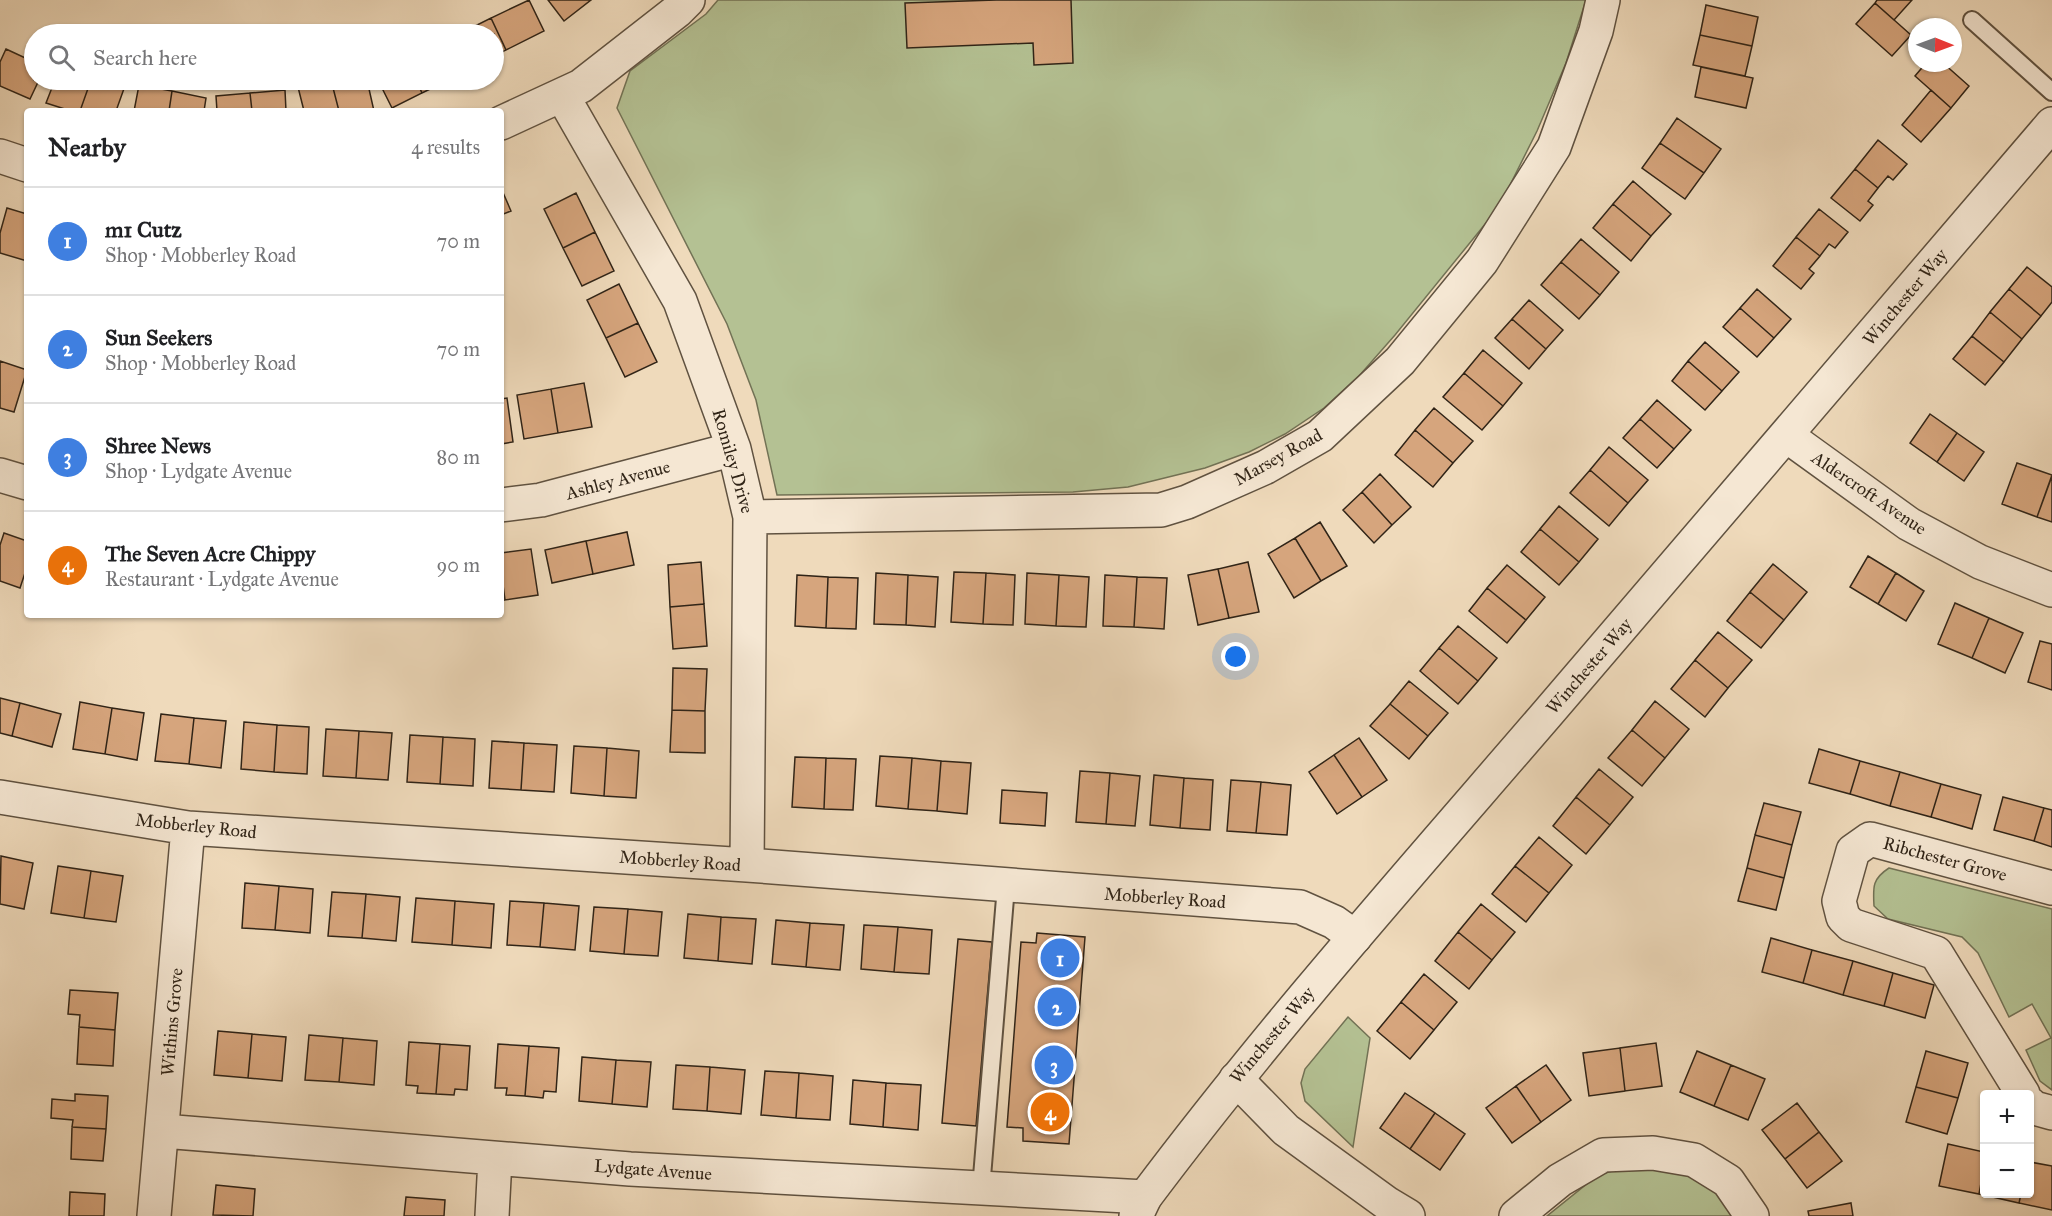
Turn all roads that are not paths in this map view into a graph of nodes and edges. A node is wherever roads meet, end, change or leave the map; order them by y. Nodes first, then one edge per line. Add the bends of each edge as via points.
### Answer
1 (688, 0) edge
2 (1603, 0) edge
3 (1972, 20) dead end
4 (2052, 92) edge
5 (562, 95) junction
6 (504, 122) edge
7 (2052, 124) edge
8 (0, 156) edge
9 (24, 164) edge
10 (1787, 436) junction
11 (734, 449) junction
12 (0, 475) edge
13 (24, 482) edge
14 (504, 505) edge
15 (750, 518) junction
16 (2052, 590) edge
17 (0, 797) edge
18 (188, 828) junction
19 (747, 865) junction
20 (1006, 886) junction
21 (2052, 888) edge
22 (1355, 937) junction
23 (1236, 1079) junction
24 (2021, 1090) edge
25 (2034, 1108) edge
26 (2052, 1113) edge
27 (163, 1131) junction
28 (495, 1159) junction
29 (981, 1189) junction
30 (1140, 1207) edge
31 (154, 1216) edge
32 (492, 1216) edge
33 (1408, 1216) edge
34 (1516, 1216) edge
35 (1752, 1216) edge

1 - 5 street via 581,86
2 - 15 street, Marsey Road via 1596,31 1554,147 1482,261 1400,361 1320,436 1266,467 1161,510
3 - 4 lane
5 - 6 street
5 - 11 street, Romiley Drive via 680,301
7 - 10 street, Winchester Way
8 - 9 street
10 - 16 street, Aldercroft Avenue via 1909,524 1980,562
10 - 22 street, Winchester Way
11 - 14 street, Ashley Avenue via 541,500
11 - 15 street, Romiley Drive
12 - 13 street
15 - 19 street, Romiley Drive
17 - 18 street, Mobberley Road
18 - 19 street, Mobberley Road
18 - 27 street, Withins Grove
19 - 20 street, Mobberley Road
20 - 22 street, Mobberley Road via 1300,907 1334,922
20 - 29 lane
21 - 24 street, Ribchester Grove via 1869,839 1853,851 1839,901 1843,916 1851,925 1936,953
22 - 23 street, Winchester Way
23 - 30 street, Winchester Way
23 - 33 street via 1286,1130
25 - 26 street
27 - 28 street, Lydgate Avenue
27 - 31 street, Withins Grove
28 - 29 street, Lydgate Avenue
28 - 32 street
29 - 30 street, Lydgate Avenue
34 - 35 street via 1560,1180 1603,1155 1653,1153 1694,1160 1728,1181

